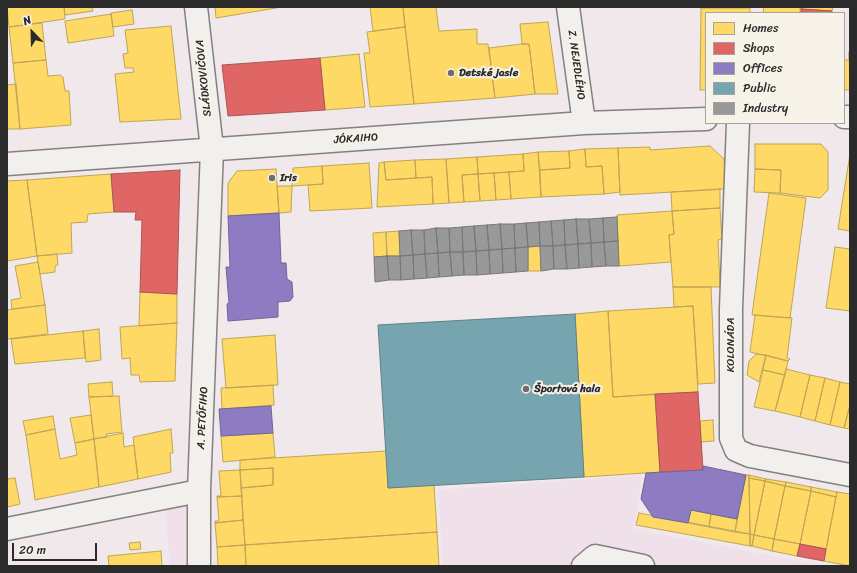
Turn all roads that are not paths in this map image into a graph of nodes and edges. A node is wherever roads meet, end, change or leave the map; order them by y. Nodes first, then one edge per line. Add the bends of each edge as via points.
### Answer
1 (196, 7) edge
2 (568, 7) edge
3 (705, 119) edge
4 (584, 123) junction
5 (738, 124) edge
6 (212, 149) junction
7 (7, 164) edge
8 (850, 475) edge
9 (199, 491) junction
10 (7, 530) edge
11 (199, 566) edge
12 (583, 566) edge
13 (642, 566) edge

1 - 6 street, SLÁDKOVIČOVA
2 - 4 street, Z. NEJEDLÉHO
3 - 4 street, JÓKAIHO
4 - 6 street, JÓKAIHO
5 - 8 street, KOLONÁDA via 731,310 731,438 736,450 750,456
6 - 7 street, JÓKAIHO
6 - 9 street, A. PETŐFIHO
9 - 10 street
9 - 11 street, A. PETŐFIHO
12 - 13 street via 595,556

